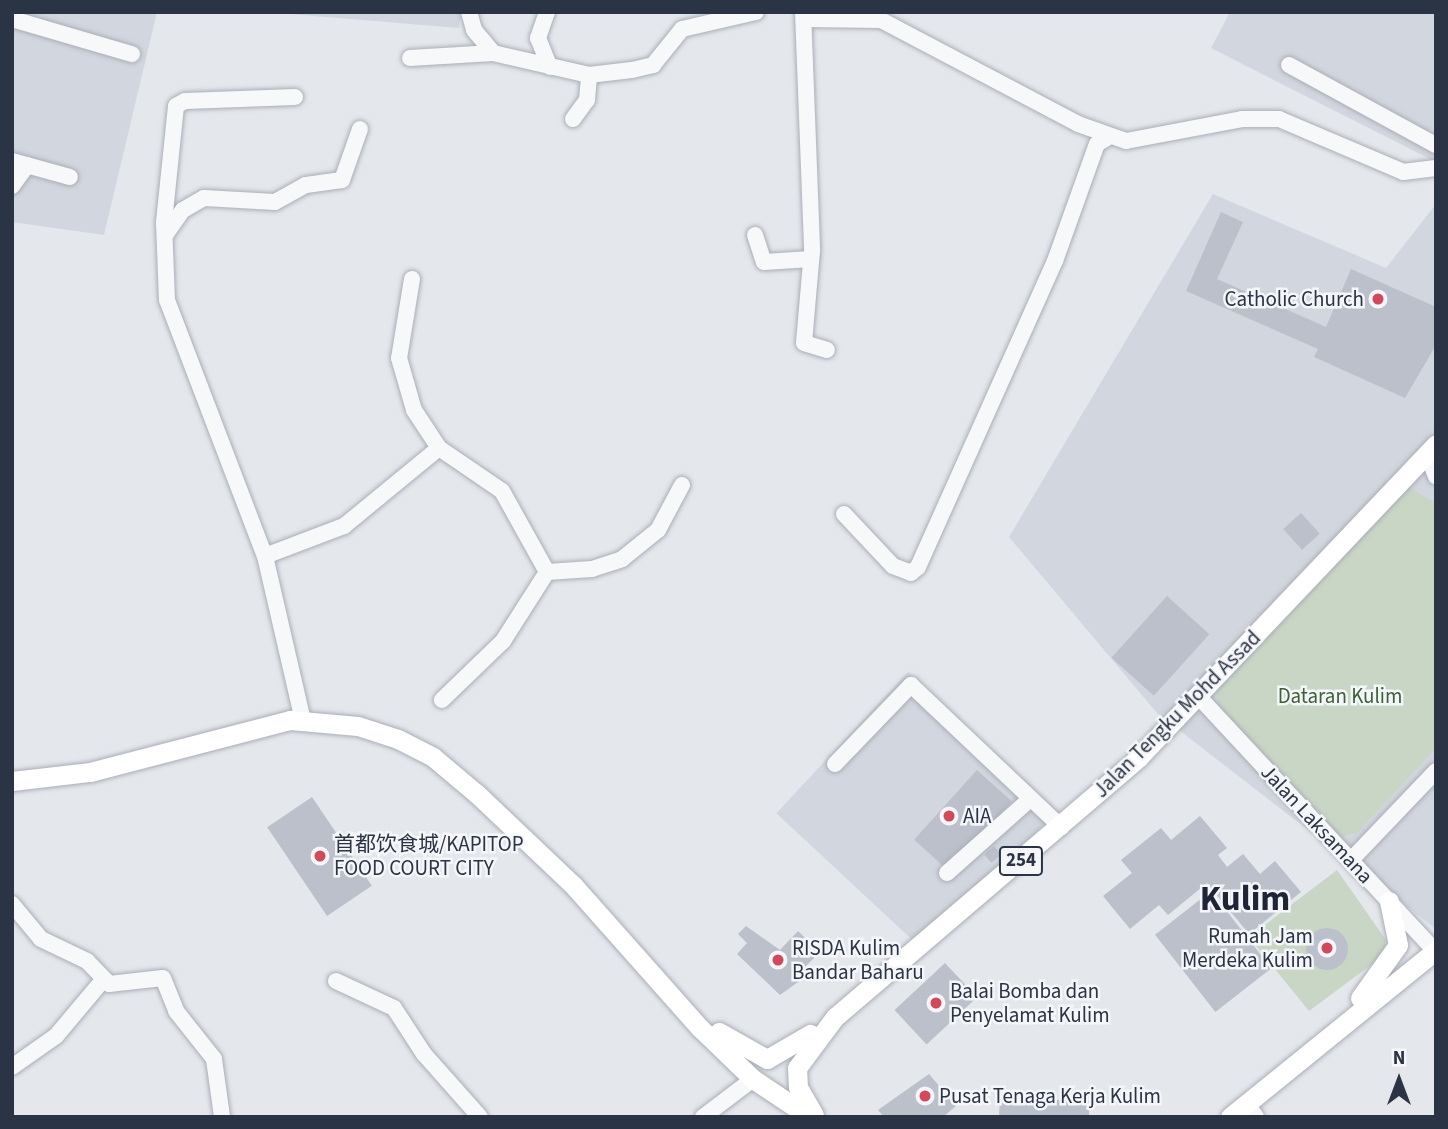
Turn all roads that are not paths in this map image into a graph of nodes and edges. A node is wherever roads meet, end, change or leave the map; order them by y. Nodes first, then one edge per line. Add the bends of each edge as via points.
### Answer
1 (469, 12) edge
2 (547, 12) edge
3 (756, 12) edge
4 (804, 15) edge
5 (12, 19) edge
6 (493, 53) junction
7 (132, 54) dead end
8 (410, 58) dead end
9 (1289, 65) dead end
10 (550, 67) junction
11 (589, 75) junction
12 (295, 97) dead end
13 (573, 119) dead end
14 (360, 129) dead end
15 (1105, 136) junction
16 (1436, 145) edge
17 (20, 163) edge
18 (1436, 168) edge
19 (70, 177) dead end
20 (12, 186) edge
21 (166, 234) junction
22 (755, 235) dead end
23 (811, 259) junction
24 (412, 279) dead end
25 (827, 350) dead end
26 (439, 448) junction
27 (1431, 448) edge
28 (1436, 476) edge
29 (682, 485) dead end
30 (844, 514) dead end
31 (265, 556) junction
32 (547, 572) junction
33 (1199, 697) junction
34 (442, 700) dead end
35 (303, 719) junction
36 (835, 764) dead end
37 (1436, 771) edge
38 (12, 781) edge
39 (1030, 799) junction
40 (1061, 827) junction
41 (1351, 860) junction
42 (947, 873) dead end
43 (1389, 901) junction
44 (12, 904) edge
45 (1435, 951) edge
46 (103, 980) junction
47 (336, 981) dead end
48 (674, 996) junction
49 (835, 1017) junction
50 (1339, 1027) junction
51 (12, 1067) edge
52 (753, 1079) junction
53 (1252, 1110) edge
54 (222, 1117) edge
55 (480, 1117) edge
56 (703, 1117) edge
57 (813, 1117) edge
58 (1230, 1117) edge

1 - 6 street via 474,30
2 - 10 street via 538,38
3 - 11 street via 682,29 653,65
4 - 15 street via 881,20
4 - 23 street
5 - 7 street
6 - 8 street
6 - 10 street
9 - 16 street
10 - 11 street
11 - 13 street via 587,100
12 - 21 street via 185,100 176,106
14 - 21 street via 342,180 306,185 275,202 204,198 183,210
15 - 18 street via 1154,139 1242,119 1279,119 1403,172
15 - 30 street via 1097,144 1059,250 918,567 898,568
17 - 19 street
17 - 20 street
21 - 31 street via 167,300
22 - 23 street via 764,262
23 - 25 street via 804,343
24 - 26 street via 398,358 414,410
26 - 31 street via 344,526
26 - 32 street via 502,491
27 - 28 street
27 - 33 main road, Jalan Tengku Mohd Assad / 254
29 - 32 street via 658,530 622,559 592,569
31 - 35 street
32 - 34 street via 503,641
33 - 40 main road, Jalan Tengku Mohd Assad / 254
33 - 41 street, Jalan Laksamana
35 - 38 main road via 90,772
35 - 48 main road via 378,732 449,768 573,885
36 - 39 street via 911,685
37 - 41 street
39 - 40 street
39 - 42 street
40 - 49 main road, Jalan Tengku Mohd Assad / 254
41 - 43 street, Jalan Laksamana
43 - 45 street, Jalan Laksamana
43 - 50 main road via 1395,955
44 - 46 street via 41,939 87,961
45 - 50 main road
46 - 51 street via 56,1036
46 - 54 street via 120,984 145,976 167,983 176,1011 214,1059
47 - 55 street via 394,1008
48 - 49 main road, Jalan Tengku Mohd Assad via 742,1049 767,1059 786,1054
48 - 52 main road
49 - 57 main road, Jalan Tengku Mohd Assad / 254 via 797,1068 798,1087
50 - 53 main road
52 - 56 street
52 - 57 main road
53 - 58 main road

